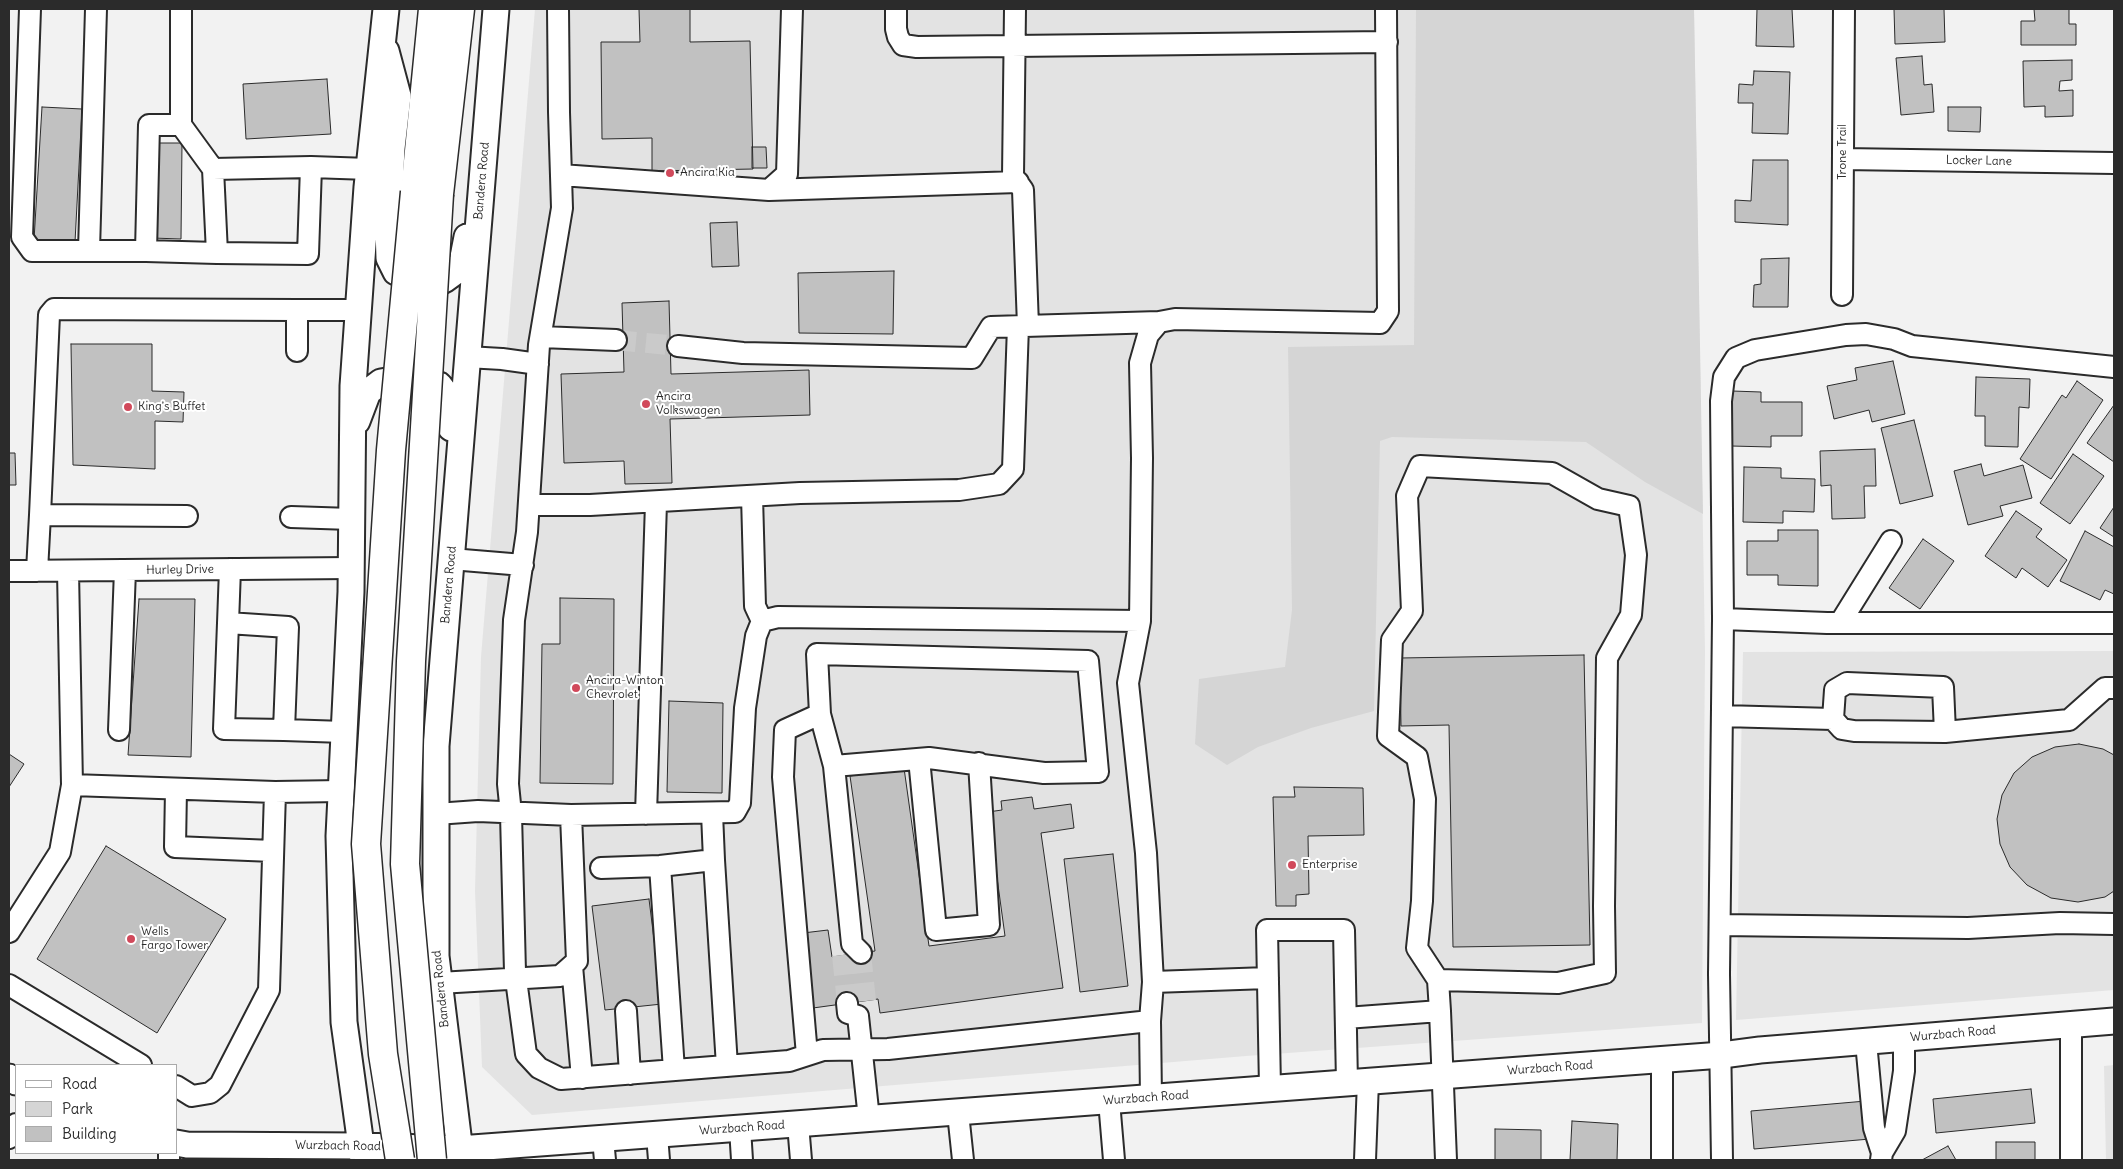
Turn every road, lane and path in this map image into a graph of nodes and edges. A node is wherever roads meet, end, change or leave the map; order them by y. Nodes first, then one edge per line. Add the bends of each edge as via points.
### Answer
1 (30, 9) edge
2 (96, 9) edge
3 (181, 9) edge
4 (386, 9) edge
5 (433, 9) edge
6 (460, 9) edge
7 (496, 9) edge
8 (558, 9) edge
9 (792, 9) edge
10 (896, 9) edge
11 (1015, 9) edge
12 (1386, 9) edge
13 (1844, 9) edge
14 (382, 40) junction
15 (1387, 42) junction
16 (1014, 46) junction
17 (181, 125) junction
18 (484, 155) junction
19 (1843, 159) junction
20 (2114, 163) edge
21 (311, 167) junction
22 (213, 169) junction
23 (368, 169) junction
24 (561, 175) junction
25 (1018, 182) junction
26 (769, 190) junction
27 (427, 193) junction
28 (89, 250) junction
29 (146, 251) junction
30 (217, 253) junction
31 (1842, 295) dead end
32 (297, 310) junction
33 (358, 310) junction
34 (1159, 322) junction
35 (1023, 326) junction
36 (541, 337) junction
37 (616, 340) tunnel mouth
38 (678, 346) tunnel mouth
39 (297, 351) dead end
40 (468, 357) junction
41 (538, 364) junction
42 (2114, 367) edge
43 (352, 466) junction
44 (752, 496) junction
45 (656, 502) junction
46 (529, 505) junction
47 (40, 515) junction
48 (187, 516) dead end
49 (291, 517) dead end
50 (351, 519) junction
51 (454, 526) junction
52 (1891, 541) dead end
53 (451, 559) junction
54 (523, 565) junction
55 (350, 568) junction
56 (125, 570) junction
57 (230, 570) junction
58 (37, 571) junction
59 (68, 571) junction
60 (9, 572) edge
61 (1723, 619) junction
62 (762, 621) junction
63 (1140, 621) junction
64 (1840, 623) junction
65 (2114, 623) edge
66 (228, 624) junction
67 (2114, 688) edge
68 (820, 714) junction
69 (1722, 716) junction
70 (1833, 719) junction
71 (119, 730) dead end
72 (284, 730) junction
73 (344, 732) junction
74 (1945, 732) junction
75 (919, 759) junction
76 (978, 763) junction
77 (834, 766) junction
78 (72, 785) junction
79 (176, 790) junction
80 (341, 791) junction
81 (275, 792) junction
82 (712, 813) junction
83 (436, 814) junction
84 (511, 814) junction
85 (646, 814) junction
86 (572, 815) junction
87 (273, 850) junction
88 (714, 860) junction
89 (660, 866) junction
90 (601, 868) dead end
91 (1720, 924) junction
92 (2114, 924) edge
93 (9, 932) edge
94 (852, 951) tunnel mouth
95 (572, 966) junction
96 (1268, 978) junction
97 (515, 979) junction
98 (1438, 980) junction
99 (1153, 982) junction
100 (439, 983) junction
101 (9, 985) edge
102 (857, 1007) tunnel mouth
103 (626, 1011) dead end
104 (1440, 1011) junction
105 (1346, 1018) junction
106 (1150, 1021) junction
107 (2114, 1021) edge
108 (2071, 1025) junction
109 (1904, 1038) junction
110 (1866, 1042) junction
111 (861, 1049) junction
112 (807, 1055) junction
113 (1722, 1055) junction
114 (1662, 1059) junction
115 (139, 1064) edge
116 (727, 1066) junction
117 (674, 1070) junction
118 (630, 1074) junction
119 (1443, 1076) junction
120 (582, 1078) junction
121 (1358, 1082) junction
122 (178, 1087) edge
123 (1270, 1088) junction
124 (1151, 1098) junction
125 (1109, 1100) junction
126 (958, 1113) junction
127 (869, 1119) junction
128 (798, 1124) junction
129 (15, 1126) edge
130 (740, 1128) junction
131 (657, 1134) junction
132 (9, 1138) edge
133 (178, 1143) edge
134 (604, 1149) edge
135 (362, 1153) edge
136 (460, 1155) edge
137 (1881, 1156) edge
138 (400, 1160) edge
139 (432, 1160) edge
140 (659, 1160) edge
141 (742, 1160) edge
142 (801, 1160) edge
143 (963, 1160) edge
144 (1114, 1160) edge
145 (1365, 1160) edge
146 (1446, 1160) edge
147 (1662, 1160) edge
148 (1722, 1160) edge
149 (2071, 1160) edge

1 - 28 street via 22,237 32,251
2 - 28 street
3 - 17 street
4 - 14 main road
5 - 27 highway
6 - 27 highway
7 - 18 main road, Bandera Road
8 - 24 street
9 - 26 street via 786,174
10 - 16 street via 896,28 903,45
11 - 16 street
12 - 15 street
13 - 19 street, Trone Trail
14 - 18 main road via 398,96 388,228 389,258 396,272 417,280 444,280 455,272 462,262
14 - 23 main road
15 - 16 street
15 - 34 street via 1388,311 1380,323 1175,319
16 - 25 street via 1013,176
17 - 22 street
17 - 29 street via 150,126
18 - 40 main road, Bandera Road
19 - 20 street, Locker Lane
19 - 31 street, Trone Trail
21 - 22 street
21 - 23 street
21 - 30 street via 308,254
22 - 30 street
23 - 33 main road
24 - 26 street
24 - 36 street via 562,208
25 - 26 street
25 - 35 street via 1022,190
27 - 138 highway, bridge via 391,450 366,844 383,1054
27 - 139 highway, bridge via 406,864
28 - 29 street
29 - 30 street
32 - 33 street
32 - 39 street
32 - 47 street via 54,309 49,314
33 - 43 main road
34 - 35 street
34 - 63 street via 1148,335 1140,363
35 - 38 street via 990,327 972,358 743,353
35 - 44 street via 1013,469 999,484 959,490
36 - 37 street
36 - 41 street
40 - 41 street
40 - 51 main road, Bandera Road
41 - 46 street
42 - 61 street via 1912,346 1866,334 1755,350 1736,358 1724,377 1721,401
43 - 50 main road
43 - 51 main road via 358,416 368,392 381,382 404,378 438,385 446,394 451,410
44 - 45 street
44 - 62 street via 755,606
45 - 46 street
45 - 85 street
46 - 54 street
47 - 48 street
47 - 58 street
49 - 50 street
50 - 55 main road
51 - 53 main road, Bandera Road
52 - 64 street
53 - 54 street
53 - 83 main road, Bandera Road via 436,746
54 - 84 street via 514,620 508,784
55 - 57 street, Hurley Drive
55 - 73 main road
56 - 57 street, Hurley Drive
56 - 59 street, Hurley Drive
56 - 71 street
57 - 66 street
58 - 59 street, Hurley Drive
58 - 60 street, Hurley Drive
59 - 78 street
61 - 64 street
61 - 69 street
62 - 63 street via 778,617
62 - 82 street via 756,636 745,708 740,803 735,812
63 - 99 street via 1128,683 1146,853
64 - 65 street
66 - 72 street via 288,627
66 - 72 street via 224,729
67 - 74 street via 2105,688 2070,720
68 - 76 street via 817,654 1088,661 1098,772 1044,773
68 - 77 street
68 - 112 street via 784,730 783,777
69 - 70 street
69 - 91 street
70 - 74 street via 1842,729 1854,731
70 - 74 street via 1835,690 1846,684 1943,686
72 - 73 street
73 - 80 main road
75 - 76 street
75 - 76 street via 936,930 988,925
75 - 77 street
77 - 94 street
78 - 79 street
78 - 93 street via 60,852
79 - 81 street
79 - 87 street via 175,848
80 - 81 street
80 - 135 main road via 338,836 344,1022
81 - 87 street
82 - 85 street
82 - 88 street
83 - 84 street via 478,811
83 - 100 main road, Bandera Road via 436,956
84 - 86 street
84 - 97 street
85 - 86 street
86 - 95 street via 577,961
87 - 122 street via 269,990 220,1085 210,1093 192,1096
88 - 89 street
88 - 116 street
89 - 90 street
89 - 117 street
91 - 92 street via 1968,928
91 - 113 street
95 - 97 street via 560,976
95 - 120 street
96 - 99 street
96 - 105 street via 1267,930 1344,930
96 - 123 street
97 - 100 street
97 - 120 street via 526,1054 540,1068 561,1079
98 - 98 street via 1558,983 1605,973 1607,658 1631,616 1636,555 1629,506 1598,498 1552,473 1420,466 1407,496 1412,611 1392,640 1388,736 1417,757 1425,799 1417,948
98 - 104 street
99 - 106 street
100 - 136 main road, Bandera Road
101 - 115 street
102 - 111 street
103 - 118 street
104 - 105 street
104 - 119 street
105 - 121 street
106 - 111 street via 888,1049
106 - 124 street
107 - 108 main road, Wurzbach Road
108 - 109 main road, Wurzbach Road
108 - 149 street
109 - 110 main road, Wurzbach Road
109 - 137 street via 1904,1072 1895,1131
110 - 113 main road, Wurzbach Road
110 - 137 street via 1874,1128
111 - 112 street via 823,1050
111 - 127 street
112 - 116 street via 789,1060
113 - 114 main road, Wurzbach Road
113 - 148 street
114 - 119 main road, Wurzbach Road
114 - 147 street
116 - 117 street
117 - 118 street
118 - 120 street
119 - 121 main road, Wurzbach Road
119 - 146 street
121 - 123 main road, Wurzbach Road
121 - 145 street
123 - 124 main road, Wurzbach Road
124 - 125 main road, Wurzbach Road
125 - 126 main road, Wurzbach Road
125 - 144 street
126 - 127 main road, Wurzbach Road
126 - 143 street
127 - 128 main road, Wurzbach Road
128 - 130 main road, Wurzbach Road
128 - 142 street
129 - 132 street
130 - 131 main road, Wurzbach Road
130 - 141 street
131 - 134 main road, Wurzbach Road
131 - 140 street
133 - 135 main road, Wurzbach Road
134 - 136 main road, Wurzbach Road
135 - 136 main road, Wurzbach Road

